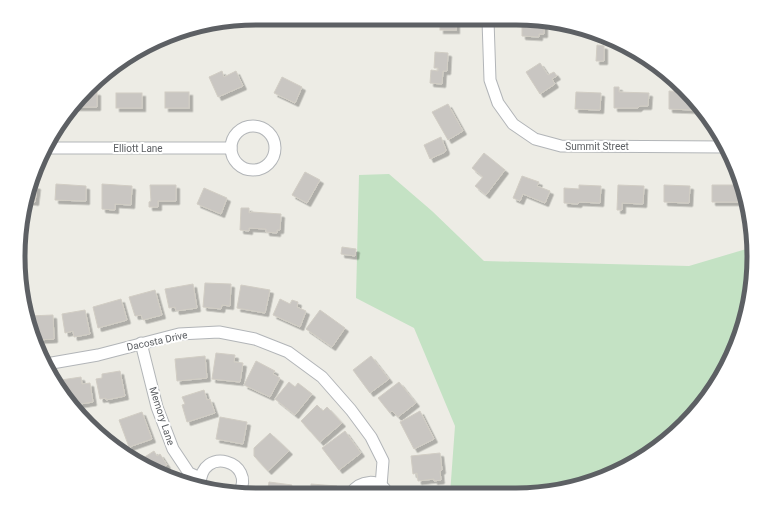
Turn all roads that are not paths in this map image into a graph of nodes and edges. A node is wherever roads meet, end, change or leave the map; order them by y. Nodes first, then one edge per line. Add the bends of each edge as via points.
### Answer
1 (488, 25) edge
2 (719, 147) edge
3 (52, 148) edge
4 (231, 148) junction
5 (142, 343) junction
6 (51, 363) edge
7 (198, 480) edge
8 (200, 481) edge
9 (242, 488) edge
10 (354, 488) edge
11 (382, 488) edge
12 (385, 488) edge

1 - 2 street, Summit Street via 490,80 498,103 513,124 535,139 561,146
3 - 4 street, Elliott Lane
4 - 4 street via 237,132 252,125 268,131 274,141 275,152 267,166 251,170 237,163
5 - 6 street, Dacosta Drive
5 - 7 street, Memory Lane via 157,407 173,449 189,473
5 - 12 street, Dacosta Drive via 179,334 219,332 255,339 288,352 322,377 371,437 383,461
8 - 9 street, Memory Lane via 202,471 207,466 220,460 227,461 239,469 243,483
10 - 11 street, Dacosta Drive via 368,482

